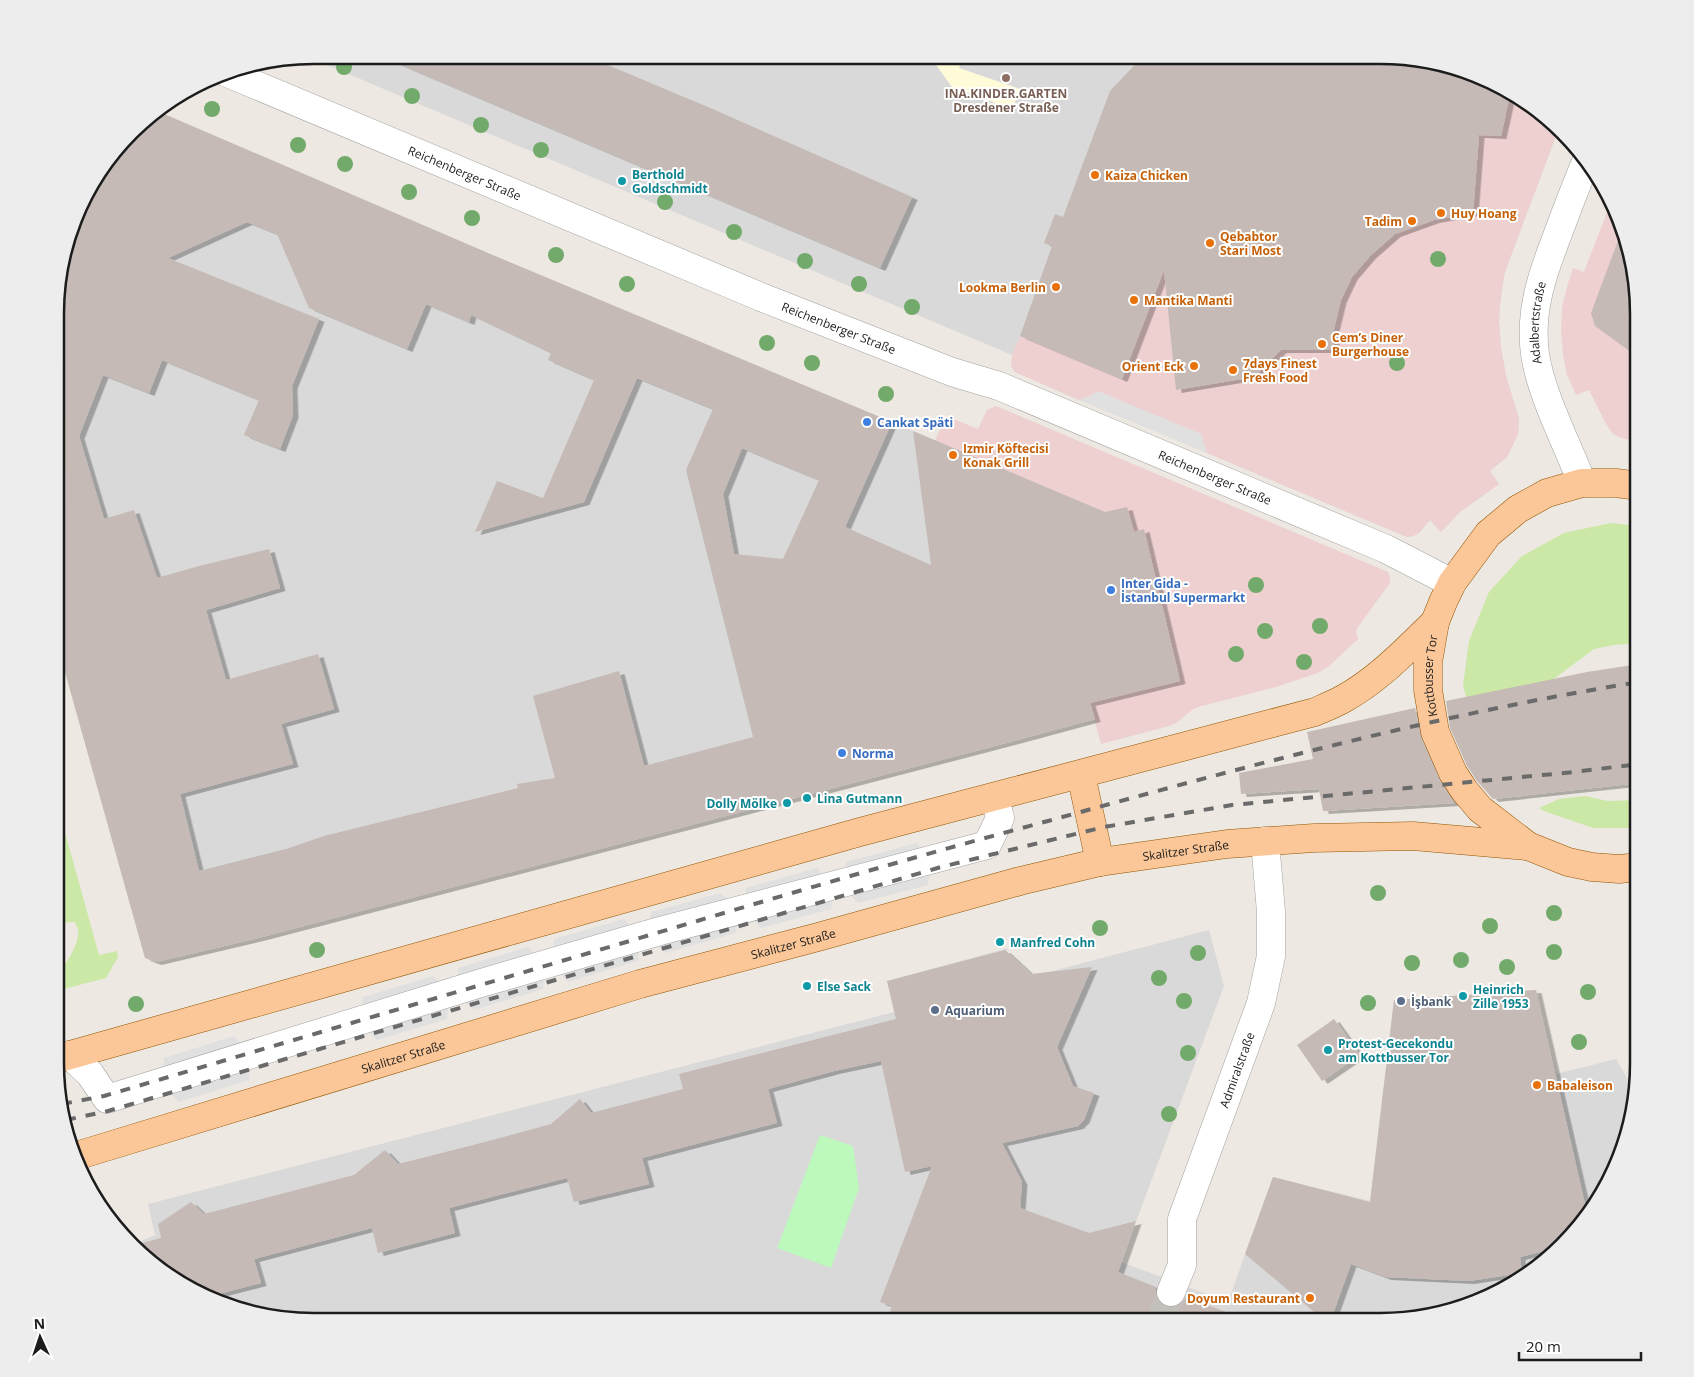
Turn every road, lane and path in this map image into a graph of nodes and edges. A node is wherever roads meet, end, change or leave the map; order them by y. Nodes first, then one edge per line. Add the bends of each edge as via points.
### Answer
1 (235, 76) edge
2 (1583, 168) edge
3 (1582, 483) junction
4 (1630, 485) edge
5 (1452, 583) junction
6 (1436, 622) junction
7 (1081, 774) junction
8 (994, 797) junction
9 (1265, 841) junction
10 (1528, 846) junction
11 (1100, 862) junction
12 (1630, 867) edge
13 (64, 1057) edge
14 (64, 1058) edge
15 (81, 1154) edge
16 (1171, 1292) tunnel mouth

1 - 5 street, Reichenberger Straße via 761,297 952,372 999,386 1386,549
2 - 3 street, Adalbertstraße via 1542,273 1534,318 1541,377
3 - 4 main road, Kottbusser Tor
3 - 5 main road, Kottbusser Tor via 1547,493 1518,509 1488,534
5 - 6 main road, Kottbusser Tor
6 - 7 main road via 1388,667 1360,688 1315,712
6 - 10 main road, Kottbusser Tor via 1428,662 1428,690 1436,732 1453,773 1464,790 1480,809
7 - 8 main road
7 - 11 main road
8 - 13 main road
8 - 14 street via 1000,818 987,845 660,931 107,1099 90,1074
9 - 10 main road, Skalitzer Straße via 1413,836
9 - 11 main road, Skalitzer Straße
9 - 16 street, Admiralstraße via 1272,956 1261,1003 1182,1219 1182,1265
10 - 12 main road, Kottbusser Tor via 1568,862 1592,867
11 - 15 main road, Skalitzer Straße via 640,984

